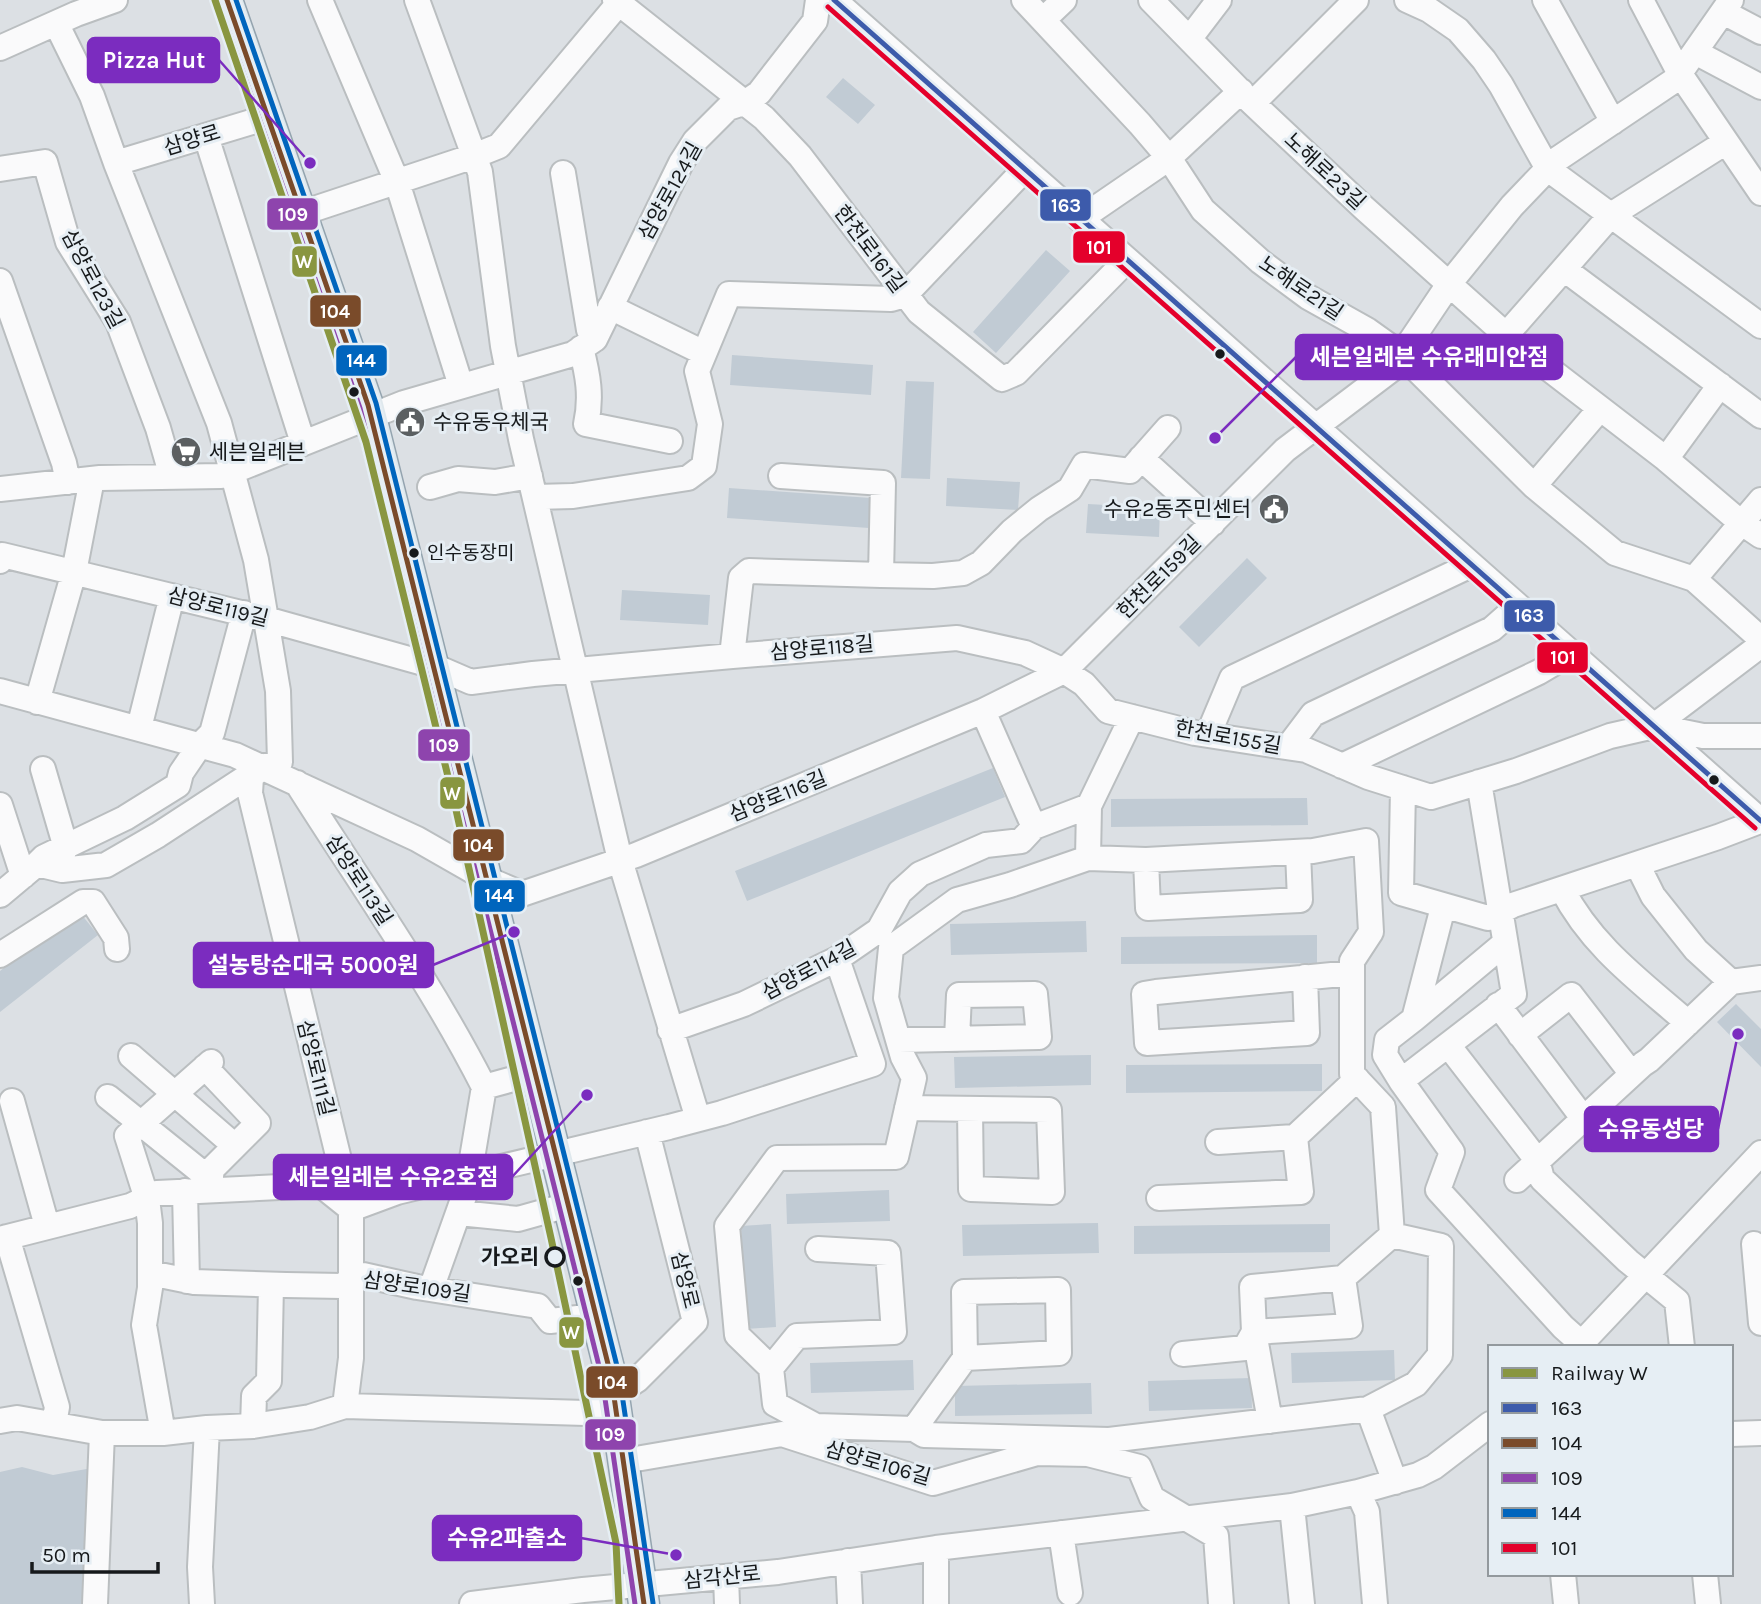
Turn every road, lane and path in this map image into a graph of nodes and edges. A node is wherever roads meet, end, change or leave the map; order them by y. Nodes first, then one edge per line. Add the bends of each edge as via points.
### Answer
1 (115, 0) edge
2 (228, 0) edge
3 (320, 0) edge
4 (418, 0) edge
5 (818, 0) edge
6 (834, 0) edge
7 (1024, 0) edge
8 (1064, 0) edge
9 (1151, 0) edge
10 (1219, 0) edge
11 (1356, 0) edge
12 (1407, 0) edge
13 (1545, 0) edge
14 (1641, 0) edge
15 (617, 2) edge
16 (1727, 6) edge
17 (67, 12) edge
18 (1044, 19) junction
19 (1761, 32) edge
20 (1190, 38) junction
21 (3, 41) edge
22 (1695, 52) junction
23 (1680, 74) junction
24 (1761, 87) edge
25 (1247, 97) junction
26 (746, 102) junction
27 (268, 117) junction
28 (1613, 122) junction
29 (206, 136) junction
30 (1726, 142) junction
31 (474, 156) junction
32 (1169, 158) junction
33 (116, 163) junction
34 (0, 169) edge
35 (1024, 169) junction
36 (1548, 169) junction
37 (563, 173) dead end
38 (397, 182) junction
39 (1761, 192) edge
40 (302, 213) junction
41 (1611, 215) junction
42 (1080, 219) junction
43 (1127, 260) junction
44 (1564, 270) junction
45 (0, 281) edge
46 (1449, 284) junction
47 (905, 295) junction
48 (610, 307) junction
49 (1761, 326) edge
50 (1506, 335) junction
51 (588, 344) junction
52 (704, 353) junction
53 (1402, 355) junction
54 (508, 372) junction
55 (1720, 385) junction
56 (461, 386) junction
57 (1600, 410) junction
58 (371, 416) junction
59 (1761, 416) edge
60 (1316, 427) junction
61 (1168, 428) dead end
62 (670, 441) dead end
63 (303, 443) junction
64 (1141, 458) junction
65 (1667, 459) junction
66 (233, 470) junction
67 (172, 477) junction
68 (781, 477) dead end
69 (92, 479) junction
70 (68, 482) junction
71 (1534, 486) junction
72 (430, 487) dead end
73 (533, 487) junction
74 (0, 489) edge
75 (1761, 500) edge
76 (1213, 523) junction
77 (1752, 530) edge
78 (1, 558) edge
79 (1471, 565) junction
80 (74, 572) junction
81 (881, 575) junction
82 (1694, 579) junction
83 (172, 596) junction
84 (1518, 606) junction
85 (255, 616) junction
86 (1761, 639) edge
87 (1761, 645) edge
88 (1571, 653) junction
89 (732, 656) junction
90 (434, 666) junction
91 (575, 671) junction
92 (1064, 671) junction
93 (0, 691) edge
94 (37, 702) junction
95 (984, 711) junction
96 (1132, 717) junction
97 (1654, 726) junction
98 (139, 728) junction
99 (1208, 735) junction
100 (1761, 736) edge
101 (200, 745) junction
102 (1288, 747) junction
103 (1342, 766) junction
104 (262, 767) junction
105 (43, 769) dead end
106 (296, 782) junction
107 (1479, 782) junction
108 (1403, 788) junction
109 (0, 805) edge
110 (1089, 807) junction
111 (1760, 821) edge
112 (1034, 827) junction
113 (66, 848) junction
114 (1298, 852) junction
115 (1088, 859) junction
116 (620, 860) junction
117 (1146, 860) junction
118 (1637, 863) junction
119 (30, 870) junction
120 (487, 879) junction
121 (1562, 888) junction
122 (0, 895) edge
123 (1443, 906) junction
124 (1500, 912) junction
125 (1505, 943) junction
126 (117, 950) dead end
127 (0, 955) edge
128 (837, 959) junction
129 (1352, 973) junction
130 (1305, 977) junction
131 (1761, 978) edge
132 (1731, 982) junction
133 (1499, 1005) junction
134 (1414, 1018) junction
135 (1688, 1023) junction
136 (670, 1030) junction
137 (1520, 1035) junction
138 (957, 1039) dead end
139 (898, 1040) junction
140 (1448, 1045) junction
141 (131, 1056) dead end
142 (535, 1073) junction
143 (1632, 1074) junction
144 (1357, 1079) junction
145 (1401, 1081) junction
146 (484, 1087) junction
147 (176, 1093) junction
148 (108, 1097) dead end
149 (12, 1101) dead end
150 (907, 1108) junction
151 (970, 1109) junction
152 (1583, 1118) junction
153 (698, 1119) junction
154 (142, 1123) junction
155 (647, 1132) junction
156 (1296, 1137) junction
157 (1218, 1142) dead end
158 (235, 1146) junction
159 (1761, 1153) edge
160 (555, 1154) junction
161 (1537, 1160) junction
162 (468, 1175) junction
163 (1517, 1180) dead end
164 (210, 1185) junction
165 (185, 1191) junction
166 (1159, 1198) dead end
167 (147, 1199) junction
168 (568, 1205) junction
169 (351, 1209) junction
170 (459, 1213) junction
171 (47, 1226) junction
172 (1392, 1236) junction
173 (4, 1238) edge
174 (1754, 1244) dead end
175 (818, 1250) dead end
176 (150, 1273) junction
177 (1647, 1275) junction
178 (1343, 1278) junction
179 (351, 1279) junction
180 (187, 1281) junction
181 (271, 1285) junction
182 (431, 1289) junction
183 (596, 1316) junction
184 (1761, 1323) edge
185 (1254, 1332) junction
186 (1579, 1345) edge
187 (1682, 1345) edge
188 (1183, 1354) dead end
189 (965, 1358) junction
190 (771, 1368) junction
191 (614, 1395) junction
192 (345, 1406) junction
193 (1368, 1409) junction
194 (0, 1421) edge
195 (1270, 1421) junction
196 (54, 1424) junction
197 (253, 1426) junction
198 (1488, 1426) edge
199 (207, 1428) junction
200 (914, 1429) junction
201 (102, 1433) junction
202 (163, 1433) junction
203 (1733, 1433) edge
204 (1761, 1433) edge
205 (624, 1461) junction
206 (1395, 1482) junction
207 (1358, 1492) junction
208 (1292, 1506) junction
209 (1188, 1518) junction
210 (1061, 1534) junction
211 (936, 1548) junction
212 (848, 1561) junction
213 (1563, 1576) edge
214 (1705, 1576) edge
215 (726, 1577) junction
216 (1070, 1593) dead end
217 (631, 1595) edge
218 (95, 1604) edge
219 (202, 1604) edge
220 (472, 1604) edge
221 (727, 1604) edge
222 (850, 1604) edge
223 (936, 1604) edge
224 (1221, 1604) edge
225 (1302, 1604) edge
226 (1375, 1604) edge
227 (1566, 1604) edge
228 (1708, 1604) edge

1 - 17 street
2 - 27 main road
3 - 38 street
4 - 31 street
5 - 26 street, 삼양로124길 via 815,21 759,93
6 - 35 street
7 - 18 street, 노해로21길
8 - 18 street
9 - 20 street, 노해로23길
10 - 20 street
11 - 25 street
12 - 36 street via 1458,30 1484,60
13 - 28 street
14 - 23 street
15 - 26 street, 한천로161길
15 - 31 street via 499,146
16 - 19 street
16 - 22 street, 한천로159길
17 - 21 street
17 - 33 street
18 - 32 street, 노해로21길
20 - 25 street, 노해로23길
22 - 23 street, 한천로159길
22 - 24 street
23 - 28 street, 한천로159길
23 - 30 street
25 - 32 street
25 - 46 street, 노해로23길
26 - 47 street, 한천로161길 via 800,156
26 - 48 street, 삼양로124길 via 728,108 695,141
27 - 29 street, 삼양로
27 - 40 main road
28 - 36 street, 한천로159길
29 - 33 street, 삼양로
29 - 63 street
30 - 39 street
30 - 41 street
31 - 38 street
31 - 54 street
32 - 42 street
32 - 53 street, 노해로21길 via 1203,210 1261,262
33 - 66 street via 219,423
34 - 67 street, 삼양로123길 via 45,162 68,242 118,322
35 - 42 street
35 - 47 street
36 - 41 street
36 - 46 street, 한천로159길
37 - 51 street
38 - 40 street
38 - 56 street
40 - 58 main road
41 - 44 street
41 - 49 street
42 - 43 street
43 - 47 street, 한천로161길 via 1016,373 1002,379 919,312
43 - 60 street
44 - 50 street
44 - 55 street
45 - 70 street
46 - 50 street, 노해로23길
46 - 53 street, 한천로159길
47 - 52 street via 891,299 729,294
48 - 51 street, 삼양로124길
48 - 52 street
50 - 57 street, 노해로23길
51 - 54 street via 573,354
51 - 62 street via 586,424
52 - 73 street via 697,370 710,424 704,466 688,478 573,496
53 - 60 street, 한천로159길 via 1392,369
53 - 71 street, 노해로21길
54 - 56 street
54 - 73 street
55 - 59 street
55 - 65 street
56 - 58 street
57 - 65 street, 노해로23길
57 - 71 street
58 - 63 street
58 - 90 main road
60 - 76 street, 한천로159길 via 1285,450
60 - 79 street
61 - 64 street
63 - 66 street
64 - 76 street
64 - 81 street via 1130,471 1084,465 1070,489 1012,531 981,563 963,572
65 - 77 street, 노해로23길
66 - 67 street via 221,477
66 - 85 street via 256,560
67 - 69 street
68 - 81 street via 883,483
69 - 70 street
69 - 80 street
70 - 74 street
71 - 82 street, 노해로21길 via 1615,553
72 - 73 street via 458,479
73 - 91 street
75 - 77 street
76 - 92 street, 한천로159길
77 - 82 street
78 - 80 street, 삼양로119길
79 - 84 street
79 - 99 street via 1232,678
80 - 83 street, 삼양로119길
80 - 94 street
81 - 89 street via 749,571 741,578
82 - 86 street, 노해로21길
83 - 85 street, 삼양로119길
83 - 98 street
84 - 88 street
84 - 102 street via 1492,629 1313,714
85 - 90 street, 삼양로119길
85 - 101 street via 212,733
85 - 104 street via 278,691 281,747 280,762
87 - 97 street
88 - 97 street
88 - 103 street
89 - 91 street, 삼양로118길
89 - 92 street, 삼양로118길 via 957,638 1025,653
90 - 91 street, 삼양로118길 via 471,682
90 - 120 main road
91 - 116 street
92 - 95 street, 삼양로116길
92 - 96 street, 한천로155길 via 1084,684 1108,711
93 - 94 street, 삼양로116길
94 - 98 street, 삼양로116길
95 - 112 street
95 - 116 street, 삼양로116길
96 - 99 street, 한천로155길
96 - 110 street
97 - 100 street via 1703,736
97 - 107 street, 한천로155길 via 1610,736
97 - 111 street
98 - 101 street, 삼양로116길
99 - 102 street, 한천로155길
101 - 104 street, 삼양로116길
101 - 113 street via 178,785
102 - 103 street, 한천로155길
103 - 108 street, 한천로155길
104 - 106 street, 삼양로116길
104 - 119 street via 106,865
104 - 169 street, 삼양로111길 via 251,777 250,793
105 - 113 street
106 - 120 street, 삼양로116길 via 416,839
106 - 146 street, 삼양로113길 via 421,976
107 - 108 street, 한천로155길 via 1431,797
107 - 124 street
108 - 123 street via 1401,893
109 - 119 street
110 - 112 street, 삼양로114길
110 - 115 street
111 - 118 street
112 - 128 street, 삼양로114길 via 1021,841 986,845 920,874 900,892 879,930
113 - 119 street via 44,857
114 - 117 street
114 - 117 street via 1300,900 1148,908
114 - 129 street via 1366,841 1370,932 1352,961
115 - 117 street
115 - 139 street via 957,900 891,948 886,998
116 - 120 street, 삼양로116길 via 522,894
116 - 136 street
118 - 121 street
118 - 132 street via 1653,896 1696,950
119 - 122 street
120 - 142 main road
121 - 124 street
121 - 135 street via 1600,946
123 - 124 street via 1488,918
123 - 134 street
124 - 125 street
125 - 133 street via 1514,994
125 - 134 street
126 - 127 street via 116,938 93,902 83,902
128 - 136 street, 삼양로114길 via 744,1004
128 - 153 street via 873,1064
129 - 130 street
129 - 144 street via 1352,1074
130 - 130 street via 1144,994 1147,1043 1307,1033
131 - 132 street
132 - 135 street
133 - 137 street
133 - 140 street
134 - 145 street via 1387,1040 1385,1055
135 - 143 street
136 - 153 street
137 - 143 street via 1571,995
137 - 152 street
138 - 139 street
139 - 150 street via 914,1078
140 - 145 street
140 - 161 street
141 - 147 street
142 - 146 street
142 - 160 main road
143 - 152 street
144 - 156 street
144 - 172 street via 1383,1107
145 - 186 street via 1452,1152 1438,1191
146 - 162 street
147 - 154 street
147 - 158 street
147 - 158 street via 208,1065 258,1123
148 - 154 street
149 - 171 street
150 - 151 street
150 - 190 street via 896,1157 777,1158 727,1226 737,1335
151 - 151 street via 1049,1110 1052,1192 971,1189
152 - 161 street
153 - 155 street
154 - 164 street
154 - 167 street via 127,1136
155 - 160 street
155 - 191 street, 삼양로 via 695,1322 637,1380
156 - 157 street
156 - 166 street via 1301,1192
158 - 164 street via 212,1169
159 - 177 street
160 - 162 street
160 - 168 main road
161 - 163 street
161 - 177 street via 1542,1179
162 - 169 street
162 - 170 street
164 - 165 street
164 - 169 street via 321,1185
165 - 167 street via 157,1193
165 - 180 street
167 - 171 street
167 - 176 street
168 - 170 street via 518,1219
168 - 183 main road
169 - 179 street, 삼양로111길
170 - 182 street
171 - 173 street
172 - 178 street
172 - 193 street via 1441,1246 1440,1355 1416,1384
173 - 196 street via 57,1407
174 - 184 street
175 - 190 street via 888,1253 894,1332 797,1336
176 - 180 street, 삼양로109길
176 - 202 street via 144,1325
177 - 186 street
177 - 187 street via 1677,1301
178 - 185 street via 1252,1287
178 - 185 street via 1350,1326
179 - 181 street, 삼양로109길 via 342,1286
179 - 182 street, 삼양로109길 via 363,1275
179 - 192 street, 삼양로111길 via 351,1359
180 - 181 street, 삼양로109길
181 - 197 street via 269,1381 254,1396
182 - 183 street, 삼양로109길 via 538,1306 550,1321
183 - 191 main road
185 - 188 street via 1245,1348
185 - 195 street
189 - 189 street via 964,1292 1058,1290 1059,1353
189 - 200 street
190 - 200 street via 775,1404 816,1426
191 - 192 street via 586,1413
191 - 205 main road
192 - 197 street
193 - 195 street
193 - 206 street
194 - 196 street via 17,1418
195 - 200 street via 1109,1440 924,1436
196 - 201 street
197 - 199 street
198 - 206 street, 삼각산로 via 1434,1467
199 - 202 street
199 - 219 street
201 - 202 street
201 - 218 street
203 - 204 street
205 - 209 street, 삼양로106길 via 782,1434 933,1483 1037,1453 1088,1454 1139,1467 1152,1498
205 - 217 main road
206 - 207 street, 삼각산로
207 - 208 street, 삼각산로
207 - 226 street via 1367,1512
208 - 209 street, 삼각산로
208 - 225 street
209 - 210 street, 삼각산로
209 - 224 street via 1216,1536
210 - 211 street, 삼각산로
210 - 216 street
211 - 212 street, 삼각산로
211 - 223 street
212 - 215 street, 삼각산로
212 - 222 street
213 - 227 street
214 - 228 street
215 - 217 street, 삼각산로
215 - 221 street
217 - 220 street, 삼각산로

